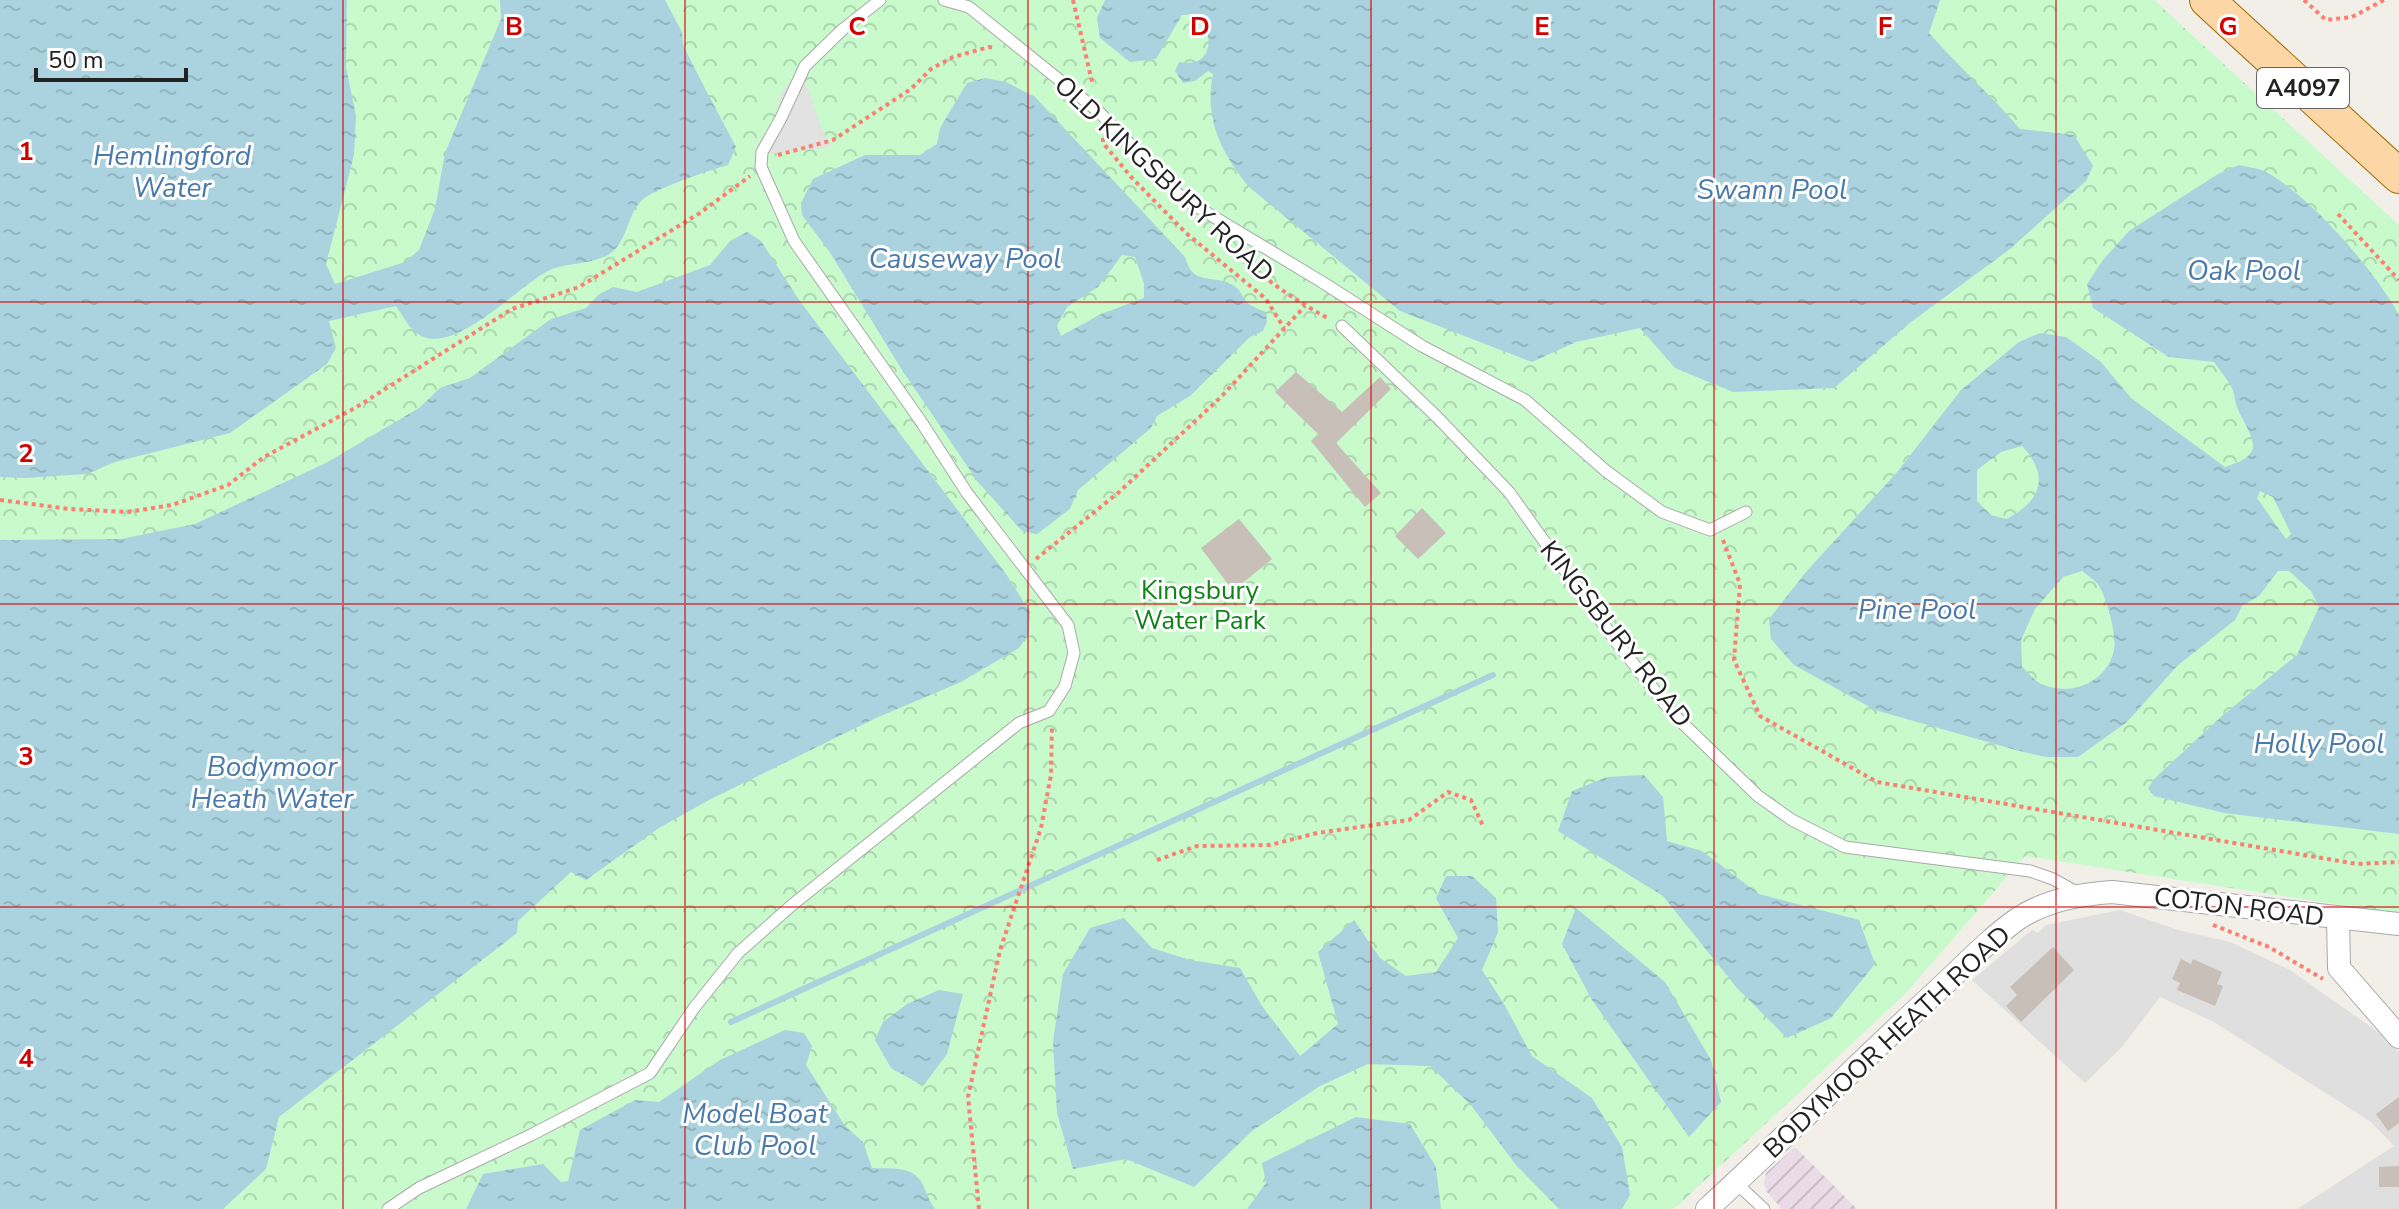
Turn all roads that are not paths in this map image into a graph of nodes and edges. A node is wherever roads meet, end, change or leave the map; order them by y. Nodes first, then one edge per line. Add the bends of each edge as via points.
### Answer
1 (880, 0) edge
2 (944, 0) edge
3 (2207, 0) edge
4 (2399, 176) edge
5 (1342, 326) road end
6 (1746, 512) dead end
7 (2079, 894) junction
8 (2338, 918) junction
9 (2399, 924) edge
10 (2399, 1037) edge
11 (1736, 1183) junction
12 (388, 1209) edge
13 (1707, 1209) edge
14 (1764, 1209) edge

1 - 12 lane via 805,66 762,152 761,167 794,241 967,493 1068,625 1074,653 1065,686 1049,711 1019,723 749,944 694,1008 650,1073 419,1188
2 - 6 lane, OLD KINGSBURY ROAD via 969,7 1099,112 1181,197 1422,346 1525,400 1662,512 1710,530
3 - 4 main road, A4097
5 - 7 lane, KINGSBURY ROAD via 1509,492 1673,714 1758,796 1845,847 2030,871
7 - 8 street, COTON ROAD via 2112,892
7 - 11 street, BODYMOOR HEATH ROAD via 2019,919
8 - 9 street, COTON ROAD
8 - 10 street via 2339,968
11 - 13 street, BODYMOOR HEATH ROAD
11 - 14 lane

